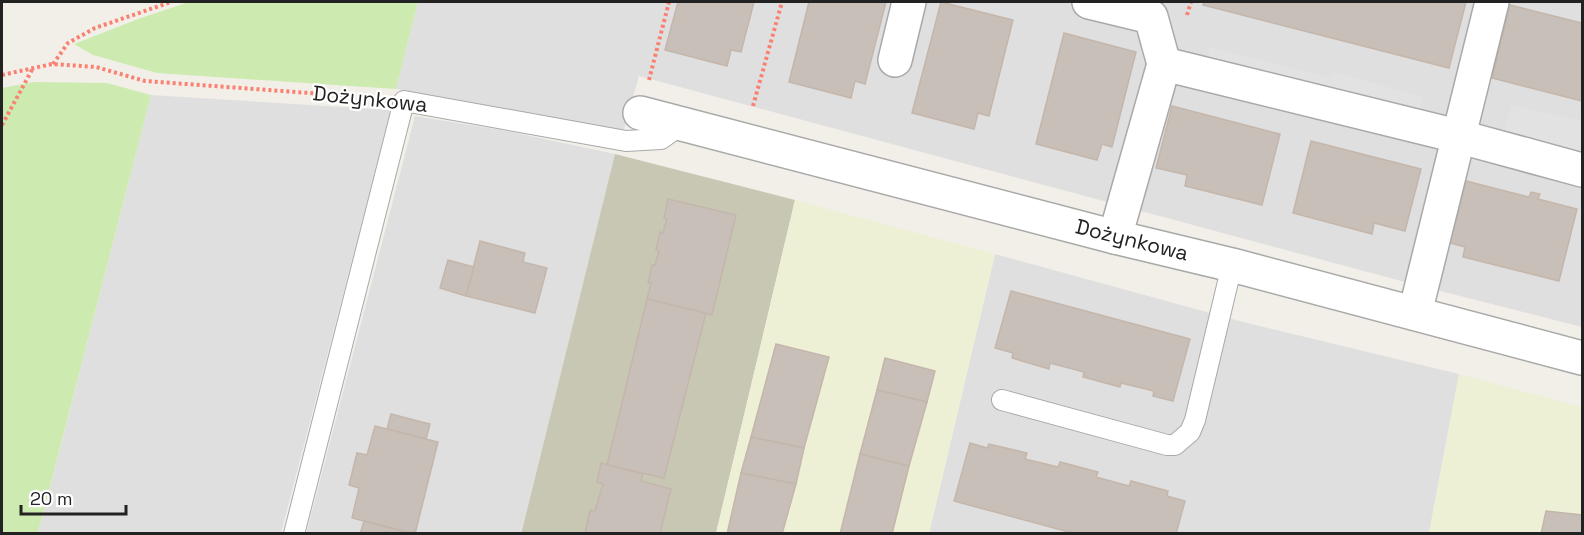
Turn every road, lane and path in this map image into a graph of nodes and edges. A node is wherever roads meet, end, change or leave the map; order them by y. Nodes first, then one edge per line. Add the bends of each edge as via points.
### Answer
1 (171, 2) edge
2 (669, 2) edge
3 (782, 2) edge
4 (909, 2) edge
5 (1089, 2) edge
6 (1492, 2) edge
7 (895, 60) dead end
8 (52, 64) junction
9 (1164, 64) junction
10 (34, 68) junction
11 (2, 75) edge
12 (649, 81) dead end
13 (404, 101) junction
14 (753, 106) dead end
15 (640, 113) dead end
16 (682, 124) junction
17 (2, 125) edge
18 (1457, 136) junction
19 (1582, 170) edge
20 (1115, 237) junction
21 (1232, 265) junction
22 (1415, 313) junction
23 (1582, 358) edge
24 (1002, 400) dead end
25 (294, 534) edge

1 - 8 path via 95,28 68,43
2 - 12 path
3 - 14 path
4 - 7 street
5 - 9 street via 1151,17
6 - 18 street
8 - 10 path, Dożynkowa
8 - 13 path, Dożynkowa via 96,67 145,81
9 - 18 street
9 - 20 street
10 - 11 path, Dożynkowa
10 - 17 path
13 - 16 lane, Dożynkowa via 626,141 661,139
13 - 25 lane
15 - 16 street, Dożynkowa
16 - 20 street, Dożynkowa
18 - 19 street
18 - 22 street
20 - 21 street, Dożynkowa
21 - 22 street, Dożynkowa
21 - 24 lane via 1195,420 1190,432 1175,445
22 - 23 street, Dożynkowa

